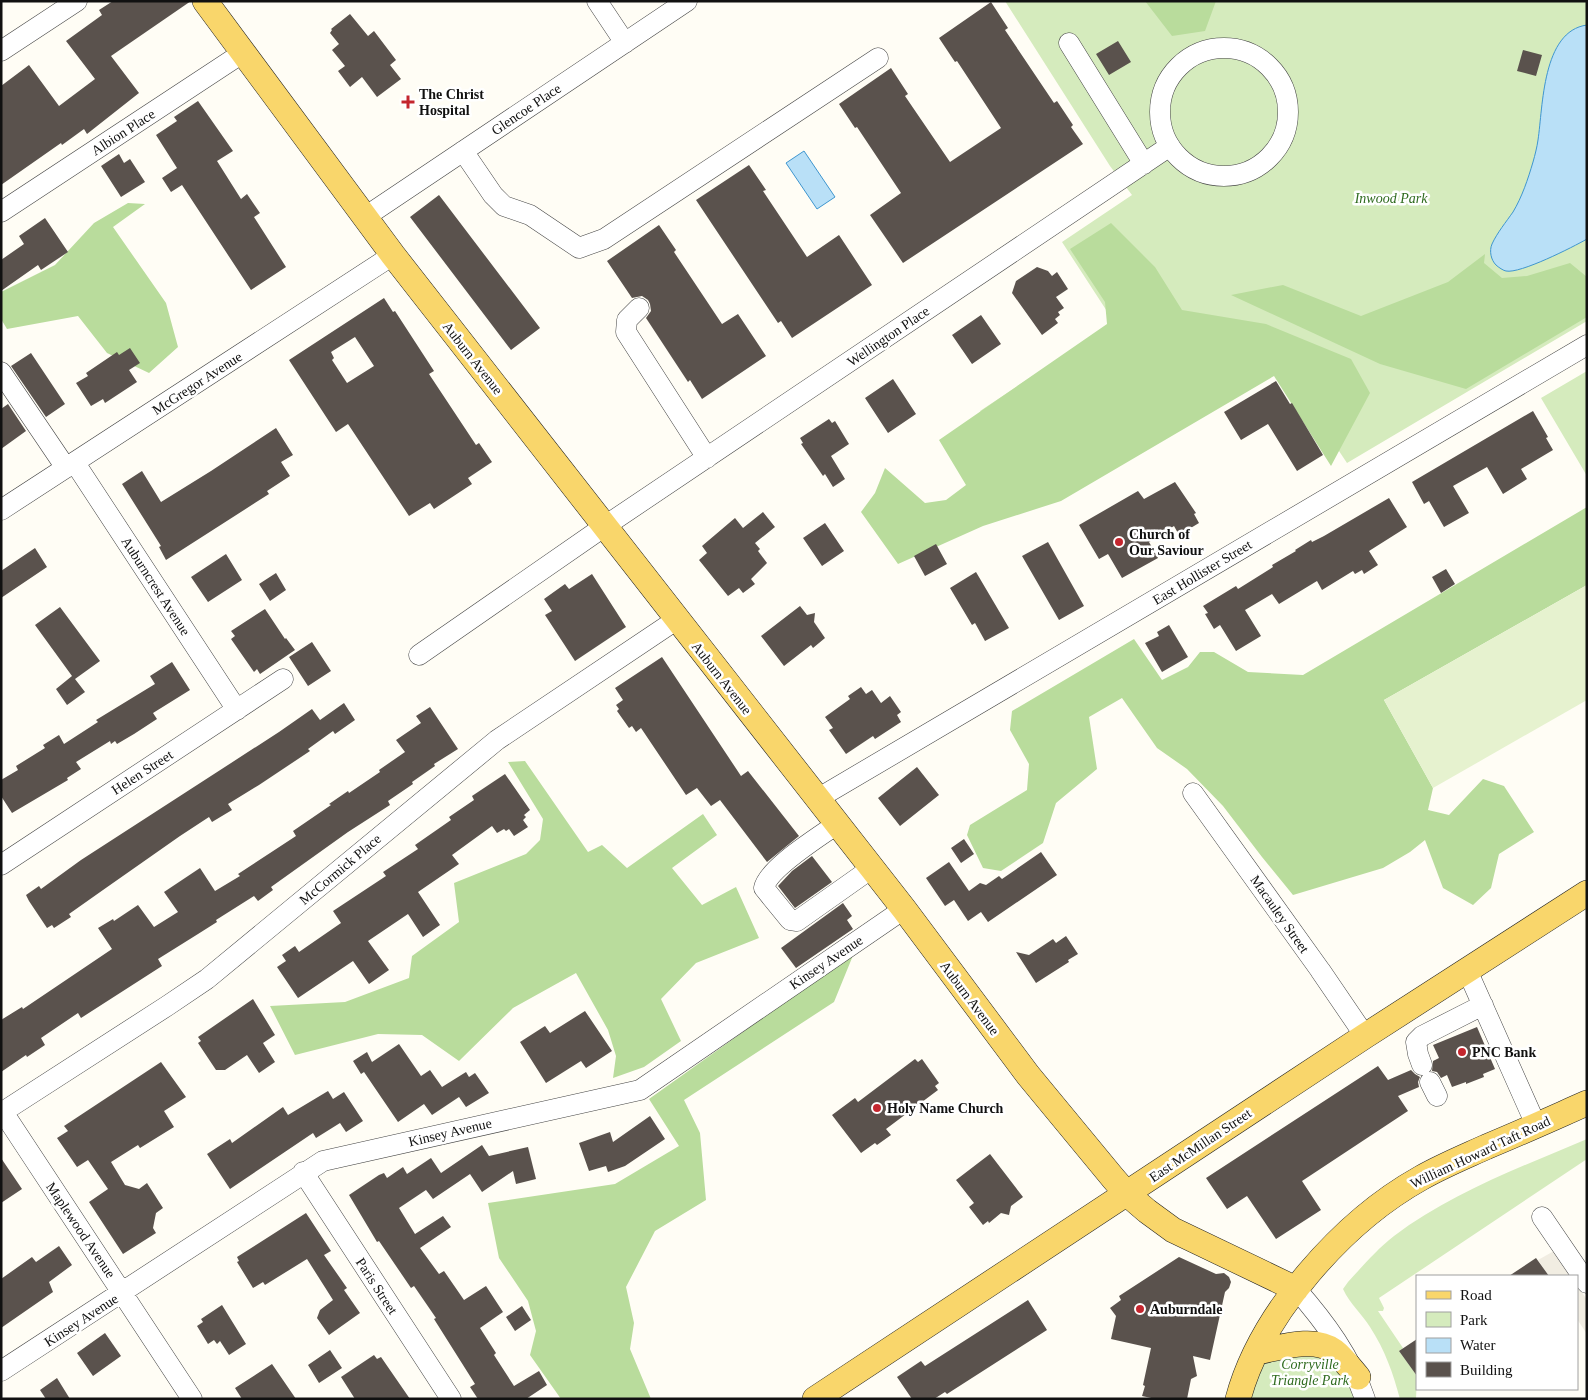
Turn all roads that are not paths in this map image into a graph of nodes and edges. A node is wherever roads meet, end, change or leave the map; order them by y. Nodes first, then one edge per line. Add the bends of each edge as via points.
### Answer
1 (77, 1) edge
2 (205, 1) edge
3 (597, 1) edge
4 (687, 1) edge
5 (1069, 43) dead end
6 (625, 44) junction
7 (1, 51) edge
8 (244, 52) junction
9 (878, 58) dead end
10 (1170, 146) junction
11 (463, 151) junction
12 (1144, 164) junction
13 (1, 212) edge
14 (365, 217) junction
15 (393, 255) junction
16 (639, 308) dead end
17 (1587, 345) edge
18 (1, 372) edge
19 (707, 458) junction
20 (71, 465) junction
21 (1, 510) edge
22 (605, 526) junction
23 (676, 620) junction
24 (419, 655) dead end
25 (283, 679) dead end
26 (237, 710) junction
27 (1193, 793) dead end
28 (817, 799) junction
29 (837, 824) junction
30 (1, 865) edge
31 (872, 868) junction
32 (1587, 893) edge
33 (904, 909) junction
34 (1467, 970) junction
35 (1483, 1005) junction
36 (1365, 1036) junction
37 (1430, 1081) dead end
38 (1587, 1103) edge
39 (2, 1113) edge
40 (1536, 1125) junction
41 (303, 1172) junction
42 (1126, 1194) junction
43 (1542, 1217) dead end
44 (1587, 1283) edge
45 (1296, 1289) junction
46 (123, 1292) junction
47 (1257, 1352) junction
48 (1, 1371) edge
49 (1362, 1388) edge
50 (192, 1399) edge
51 (451, 1399) edge
52 (816, 1399) edge
53 (1238, 1399) edge

1 - 7 street
2 - 8 main road, Auburn Avenue
3 - 6 street
4 - 6 street, Glencoe Place
5 - 12 street
6 - 11 street, Glencoe Place
8 - 13 street, Albion Place
8 - 14 main road, Auburn Avenue
9 - 11 street via 604,239 579,248 530,215 504,206
10 - 10 street via 1186,163 1214,175 1248,172 1260,165 1277,148 1286,126 1289,113 1287,97 1280,81 1258,57 1241,50 1226,48 1196,55 1178,68 1169,80 1162,100 1160,113
10 - 12 street, Wellington Place
11 - 14 street, Glencoe Place
12 - 19 street, Wellington Place
14 - 15 main road, Auburn Avenue
15 - 20 street, McGregor Avenue
15 - 22 main road, Auburn Avenue
16 - 19 street via 627,320 626,332
17 - 28 street, East Hollister Street
18 - 20 street, Auburncrest Avenue
19 - 22 street, Wellington Place
20 - 21 street, McGregor Avenue
20 - 26 street, Auburncrest Avenue
22 - 23 main road, Auburn Avenue
22 - 24 street, Wellington Place
23 - 28 main road, Auburn Avenue
23 - 39 street, McCormick Place via 497,740 207,979
25 - 26 street, Helen Street
26 - 30 street, Helen Street
27 - 36 street, Macauley Street
28 - 29 main road, Auburn Avenue
29 - 31 main road, Auburn Avenue
29 - 31 street via 777,869 765,882 768,895 790,920 797,921
31 - 33 main road, Auburn Avenue
32 - 34 main road, East McMillan Street
33 - 41 street, Kinsey Avenue via 640,1090 323,1161
33 - 42 main road, Auburn Avenue via 1028,1074
34 - 35 street
34 - 36 main road, East McMillan Street
35 - 37 street via 1416,1042
35 - 40 street
36 - 42 main road, East McMillan Street
38 - 40 main road, William Howard Taft Road
39 - 46 street, Maplewood Avenue
40 - 45 main road, William Howard Taft Road via 1436,1170 1400,1191 1335,1244
41 - 46 street, Kinsey Avenue
41 - 51 street, Paris Street
42 - 45 main road, Auburn Avenue via 1174,1230
42 - 52 main road, East McMillan Street
43 - 44 street
45 - 47 main road, William Howard Taft Road
45 - 49 street via 1321,1317
46 - 48 street, Kinsey Avenue
46 - 50 street, Maplewood Avenue
47 - 49 main road via 1320,1345 1334,1350
47 - 53 main road, William Howard Taft Road

